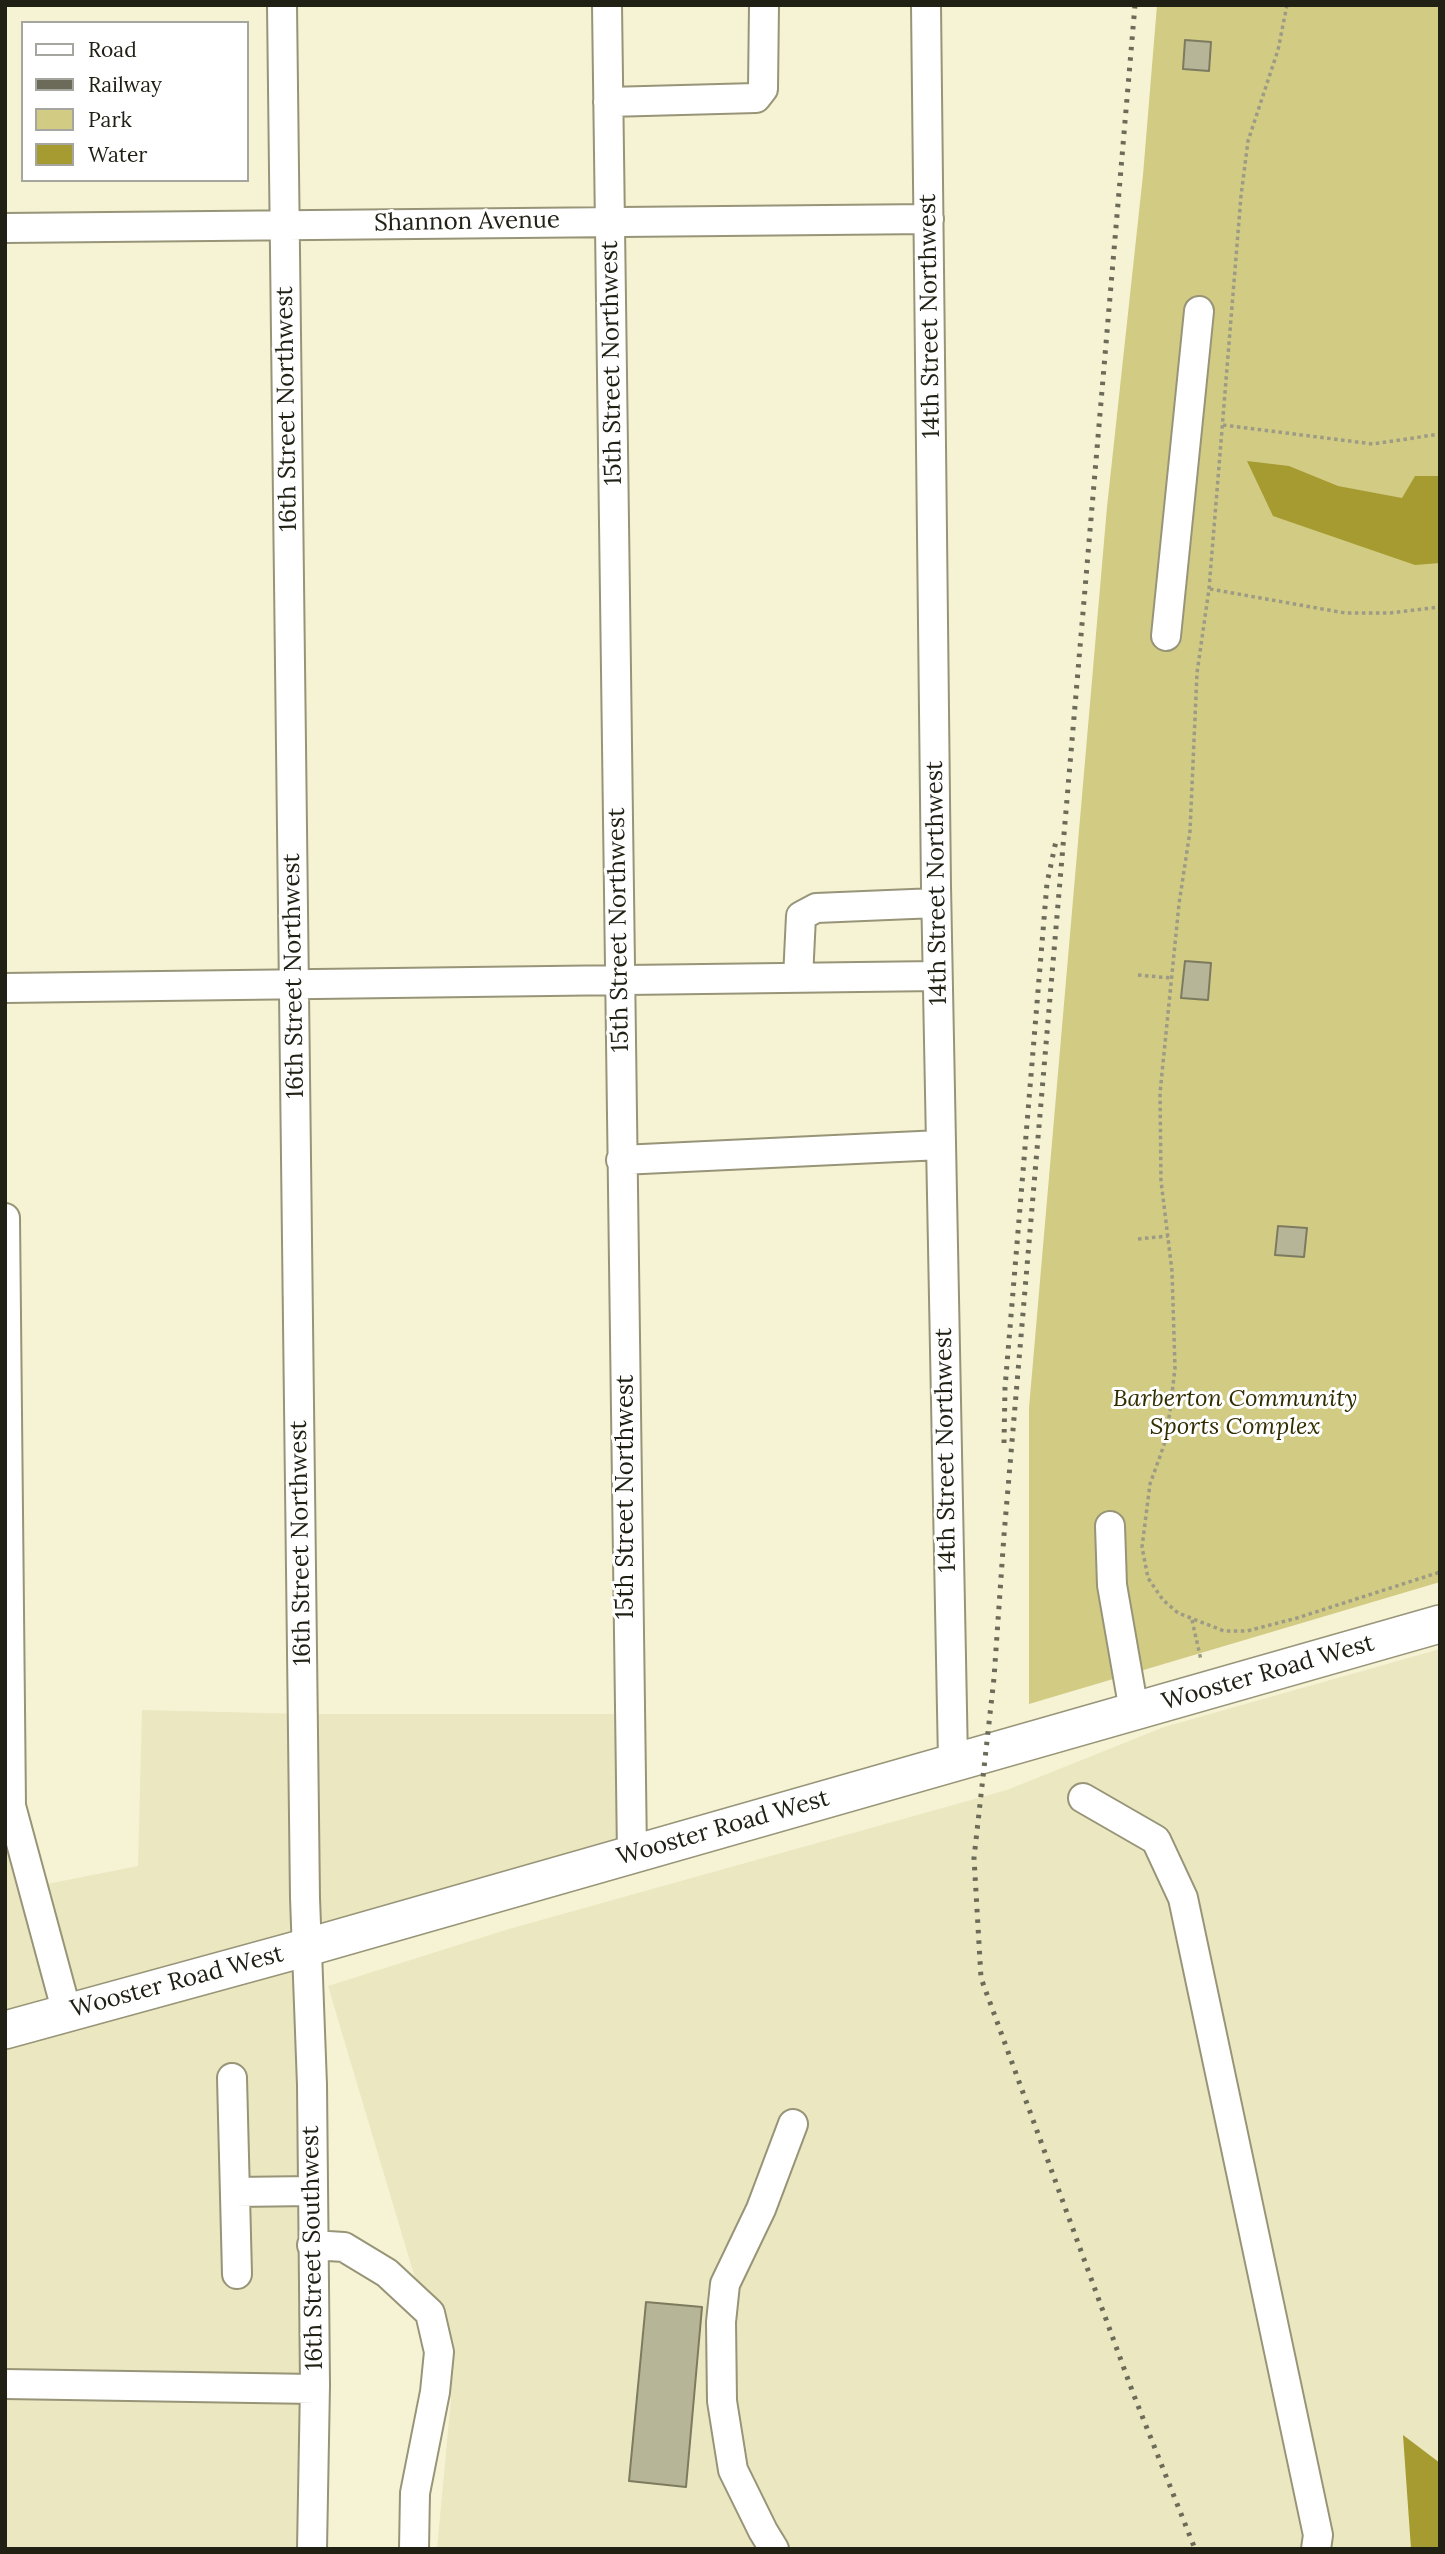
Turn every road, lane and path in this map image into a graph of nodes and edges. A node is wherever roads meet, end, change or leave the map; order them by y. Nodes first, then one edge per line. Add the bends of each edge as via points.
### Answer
1 (282, 5) edge
2 (607, 5) edge
3 (764, 5) edge
4 (926, 5) edge
5 (1287, 5) edge
6 (608, 102) junction
7 (929, 219) junction
8 (610, 220) junction
9 (285, 225) junction
10 (5, 228) edge
11 (1199, 312) dead end
12 (1223, 425) junction
13 (1440, 434) edge
14 (1209, 589) junction
15 (1440, 607) edge
16 (1166, 636) dead end
17 (936, 903) junction
18 (1138, 975) dead end
19 (937, 976) junction
20 (798, 978) junction
21 (1172, 978) junction
22 (620, 981) junction
23 (293, 984) junction
24 (5, 988) edge
25 (940, 1145) junction
26 (621, 1160) junction
27 (5, 1218) edge
28 (1168, 1236) junction
29 (1138, 1239) dead end
30 (1110, 1526) dead end
31 (1440, 1572) edge
32 (1192, 1620) junction
33 (1440, 1624) edge
34 (1201, 1660) dead end
35 (1134, 1711) junction
36 (953, 1761) junction
37 (1083, 1798) dead end
38 (632, 1854) junction
39 (308, 1947) junction
40 (67, 2013) junction
41 (5, 2030) edge
42 (232, 2078) dead end
43 (793, 2124) dead end
44 (312, 2191) junction
45 (235, 2192) junction
46 (312, 2245) junction
47 (237, 2274) dead end
48 (5, 2384) edge
49 (315, 2389) junction
50 (312, 2549) edge
51 (414, 2549) edge
52 (775, 2549) edge
53 (1316, 2549) edge

1 - 9 street, 16th Street Northwest
2 - 6 street, 15th Street Northwest
3 - 6 street via 763,89 756,98
4 - 7 street, 14th Street Northwest
5 - 12 path via 1278,50 1248,141
6 - 8 street, 15th Street Northwest
7 - 8 street, Shannon Avenue
7 - 17 street, 14th Street Northwest
8 - 9 street, Shannon Avenue
8 - 22 street, 15th Street Northwest
9 - 10 street, Shannon Avenue
9 - 23 street, 16th Street Northwest
11 - 16 street
12 - 13 path via 1373,444
12 - 14 path
14 - 15 path via 1345,613
14 - 21 path via 1197,673 1188,854
17 - 19 street, 14th Street Northwest
17 - 20 street via 816,908 801,916
18 - 21 path
19 - 20 street
19 - 25 street, 14th Street Northwest
20 - 22 street
21 - 28 path via 1159,1119
22 - 23 street
22 - 26 street, 15th Street Northwest
23 - 24 street
23 - 39 street, 16th Street Northwest
25 - 26 street
25 - 36 street, 14th Street Northwest
26 - 38 street, 15th Street Northwest
27 - 40 street via 11,1806
28 - 29 path
28 - 32 path via 1175,1368 1164,1445 1142,1522 1142,1547 1148,1578 1163,1600
30 - 35 street via 1112,1585
31 - 32 path via 1247,1631 1224,1631
32 - 34 path
33 - 35 main road, Wooster Road West
35 - 36 main road, Wooster Road West
36 - 38 main road, Wooster Road West
37 - 53 street via 1156,1840 1183,1898 1318,2535
38 - 39 main road, Wooster Road West
39 - 40 main road, Wooster Road West
39 - 44 street, 16th Street Southwest
40 - 41 main road, Wooster Road West
42 - 45 street
43 - 52 street via 761,2209 725,2284 721,2322 722,2401 733,2470
44 - 45 street
44 - 46 street, 16th Street Southwest
45 - 47 street
46 - 49 street, 16th Street Southwest
46 - 51 street via 344,2248 376,2266 430,2314 439,2352 415,2493
48 - 49 street
49 - 50 street, 16th Street Southwest

